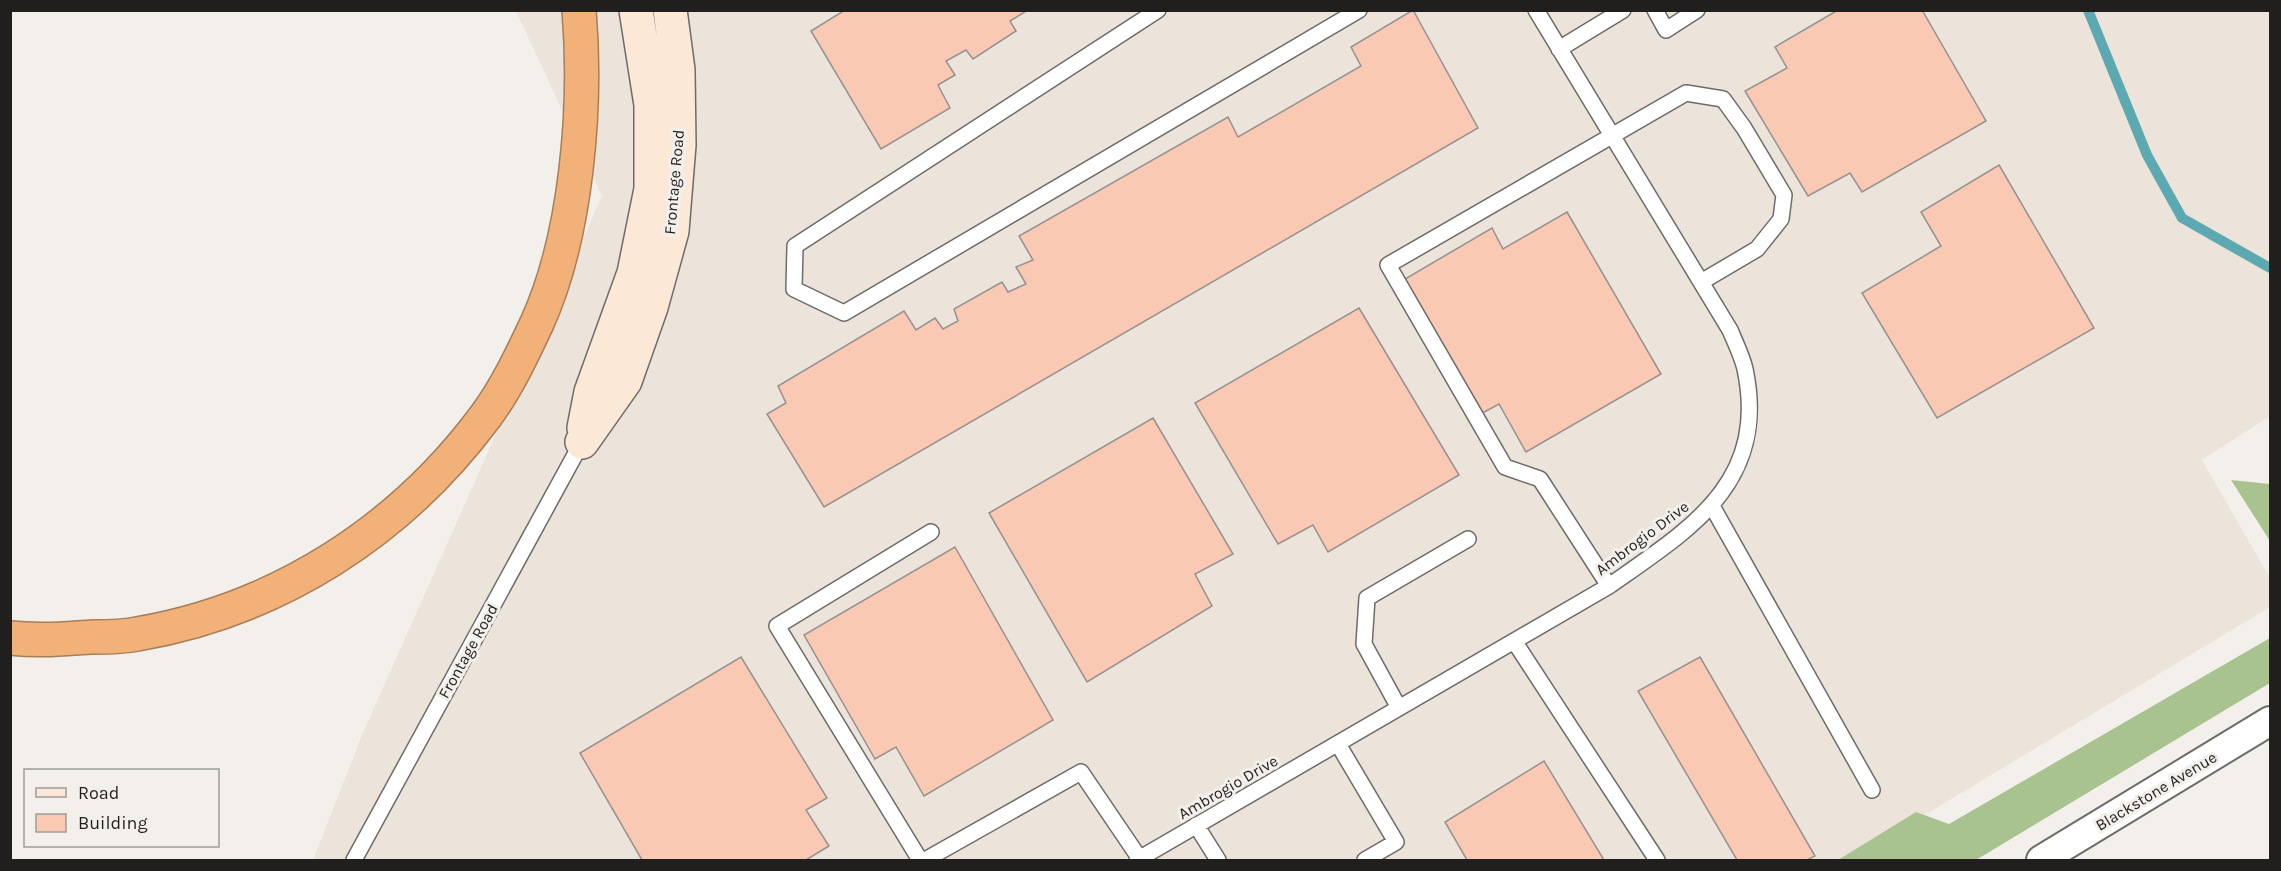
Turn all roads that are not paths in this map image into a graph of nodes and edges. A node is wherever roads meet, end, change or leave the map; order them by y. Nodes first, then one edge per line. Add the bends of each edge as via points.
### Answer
1 (579, 10) edge
2 (636, 10) edge
3 (670, 10) edge
4 (1158, 10) edge
5 (1359, 10) edge
6 (1536, 10) edge
7 (1623, 10) edge
8 (1655, 10) edge
9 (1697, 10) edge
10 (1559, 49) junction
11 (1612, 137) junction
12 (1701, 282) junction
13 (582, 442) junction
14 (1712, 506) junction
15 (931, 532) dead end
16 (1468, 538) dead end
17 (1610, 586) junction
18 (10, 638) edge
19 (1514, 641) junction
20 (1399, 708) junction
21 (2271, 721) edge
22 (1338, 744) junction
23 (1872, 790) dead end
24 (1197, 825) junction
25 (1138, 860) edge
26 (354, 861) edge
27 (922, 861) edge
28 (1218, 861) edge
29 (1365, 861) edge
30 (1657, 861) edge
31 (2041, 861) edge

1 - 18 highway via 580,136 567,224 550,288 505,386 441,472 388,520 307,576 241,607 136,635 37,641
2 - 13 street, Frontage Road via 651,105 651,189 634,273 591,392
3 - 13 street, Frontage Road via 678,70 679,146 672,231 625,381
4 - 5 lane via 795,246 794,290 844,313
6 - 10 lane, Ambrogio Drive
7 - 10 lane
8 - 9 lane via 1666,30
10 - 11 lane, Ambrogio Drive
11 - 12 lane, Ambrogio Drive
11 - 12 lane via 1686,93 1723,99 1744,128 1784,195 1781,219 1757,249
11 - 17 lane via 1388,265 1505,467 1540,479
12 - 14 lane, Ambrogio Drive via 1730,330 1745,366 1749,396 1749,425 1742,454 1730,481
13 - 26 lane, Frontage Road
14 - 17 lane, Ambrogio Drive via 1677,539
14 - 23 lane
15 - 27 lane via 777,626
16 - 20 lane via 1368,598 1364,644
17 - 19 lane, Ambrogio Drive
19 - 20 lane, Ambrogio Drive
19 - 30 lane
20 - 22 lane, Ambrogio Drive
21 - 31 street, Blackstone Avenue
22 - 24 lane, Ambrogio Drive
22 - 29 lane via 1396,842
24 - 25 lane, Ambrogio Drive
24 - 28 lane
25 - 27 lane via 1081,771

